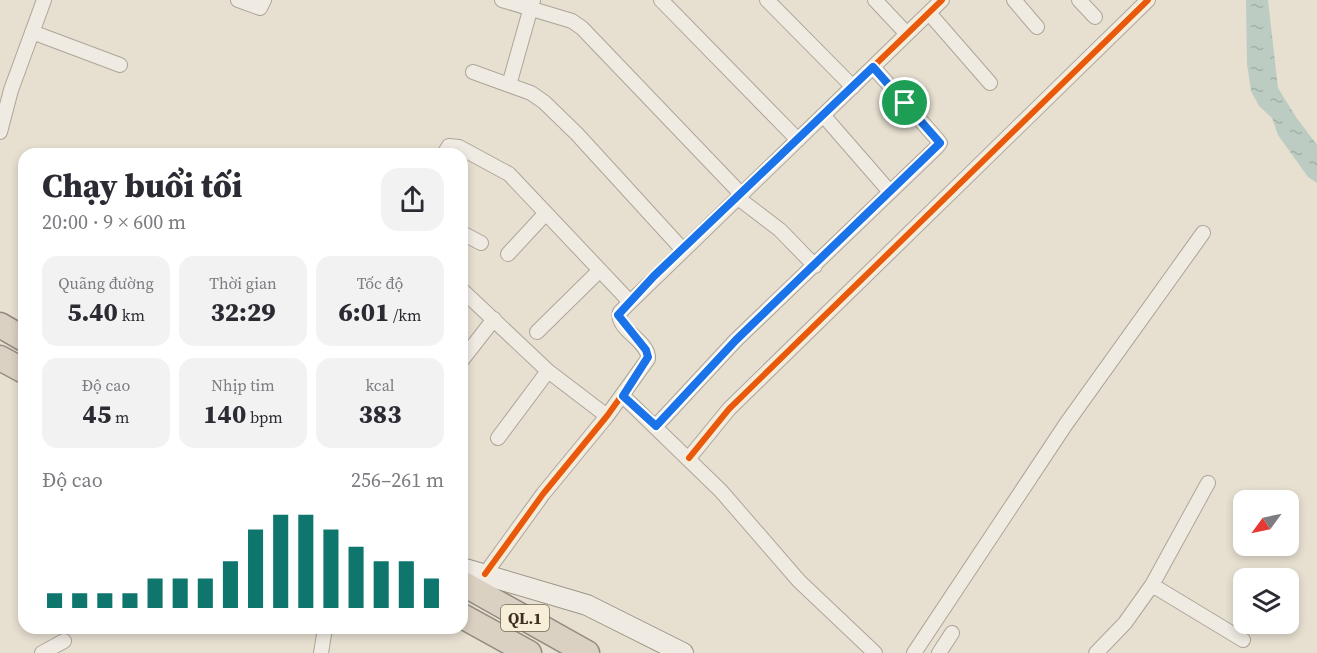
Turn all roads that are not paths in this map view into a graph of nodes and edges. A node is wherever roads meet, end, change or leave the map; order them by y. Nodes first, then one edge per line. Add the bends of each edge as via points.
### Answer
1 (44, 0) edge
2 (238, 0) edge
3 (264, 0) edge
4 (502, 0) edge
5 (767, 0) edge
6 (875, 0) edge
7 (942, 0) edge
8 (1014, 0) edge
9 (1079, 0) edge
10 (1148, 0) edge
11 (668, 2) edge
12 (532, 5) edge
13 (928, 13) junction
14 (1095, 17) dead end
15 (1037, 27) dead end
16 (32, 32) junction
17 (907, 34) junction
18 (120, 65) dead end
19 (873, 67) junction
20 (473, 72) dead end
21 (990, 83) dead end
22 (509, 85) junction
23 (853, 87) junction
24 (823, 116) junction
25 (0, 132) edge
26 (798, 140) junction
27 (468, 152) edge
28 (890, 192) junction
29 (740, 197) junction
30 (545, 214) junction
31 (1203, 233) dead end
32 (468, 236) edge
33 (481, 243) dead end
34 (683, 250) junction
35 (508, 254) dead end
36 (815, 266) junction
37 (599, 271) junction
38 (468, 295) edge
39 (630, 302) junction
40 (494, 319) junction
41 (0, 325) edge
42 (537, 332) dead end
43 (18, 336) edge
44 (468, 352) edge
45 (0, 358) edge
46 (18, 368) edge
47 (548, 371) junction
48 (623, 396) junction
49 (607, 416) junction
50 (656, 426) junction
51 (498, 438) dead end
52 (689, 458) junction
53 (1208, 483) dead end
54 (468, 570) edge
55 (485, 574) junction
56 (1152, 585) junction
57 (468, 586) edge
58 (468, 619) edge
59 (952, 633) dead end
60 (324, 634) edge
61 (1243, 640) dead end
62 (64, 641) dead end
63 (42, 653) edge
64 (321, 653) edge
65 (529, 653) edge
66 (587, 653) edge
67 (683, 653) edge
68 (875, 653) edge
69 (914, 653) edge
70 (939, 653) edge
71 (1096, 653) edge

1 - 16 street
2 - 3 street via 260,8
4 - 12 street
5 - 23 street
6 - 17 street
7 - 13 street
8 - 15 street
9 - 14 street
10 - 52 street via 729,409
11 - 26 street
12 - 22 street
12 - 29 street via 582,28
13 - 17 street
13 - 21 street
16 - 18 street
16 - 25 street
17 - 19 street
19 - 23 street
19 - 28 street via 940,143
20 - 22 street
22 - 34 street via 531,93 554,111
23 - 24 street
24 - 26 street
24 - 28 street
26 - 29 street
27 - 30 street via 509,174
28 - 36 street
29 - 34 street
29 - 36 street
30 - 35 street
30 - 37 street
31 - 69 street via 1066,424
32 - 33 street
34 - 39 street
36 - 50 street via 736,340
37 - 39 street
37 - 42 street
38 - 40 street
39 - 48 street via 618,315 619,319 648,357
40 - 44 street
40 - 47 street
41 - 43 highway
45 - 46 highway
47 - 49 street
47 - 51 street
48 - 49 street
48 - 50 street
49 - 55 street
50 - 52 street
52 - 68 street via 799,581
53 - 56 street
54 - 55 street
55 - 67 street via 587,605
56 - 61 street
56 - 71 street via 1125,623
57 - 66 highway, QL.1
58 - 65 highway, QL.1
59 - 70 street
60 - 64 street
62 - 63 street

